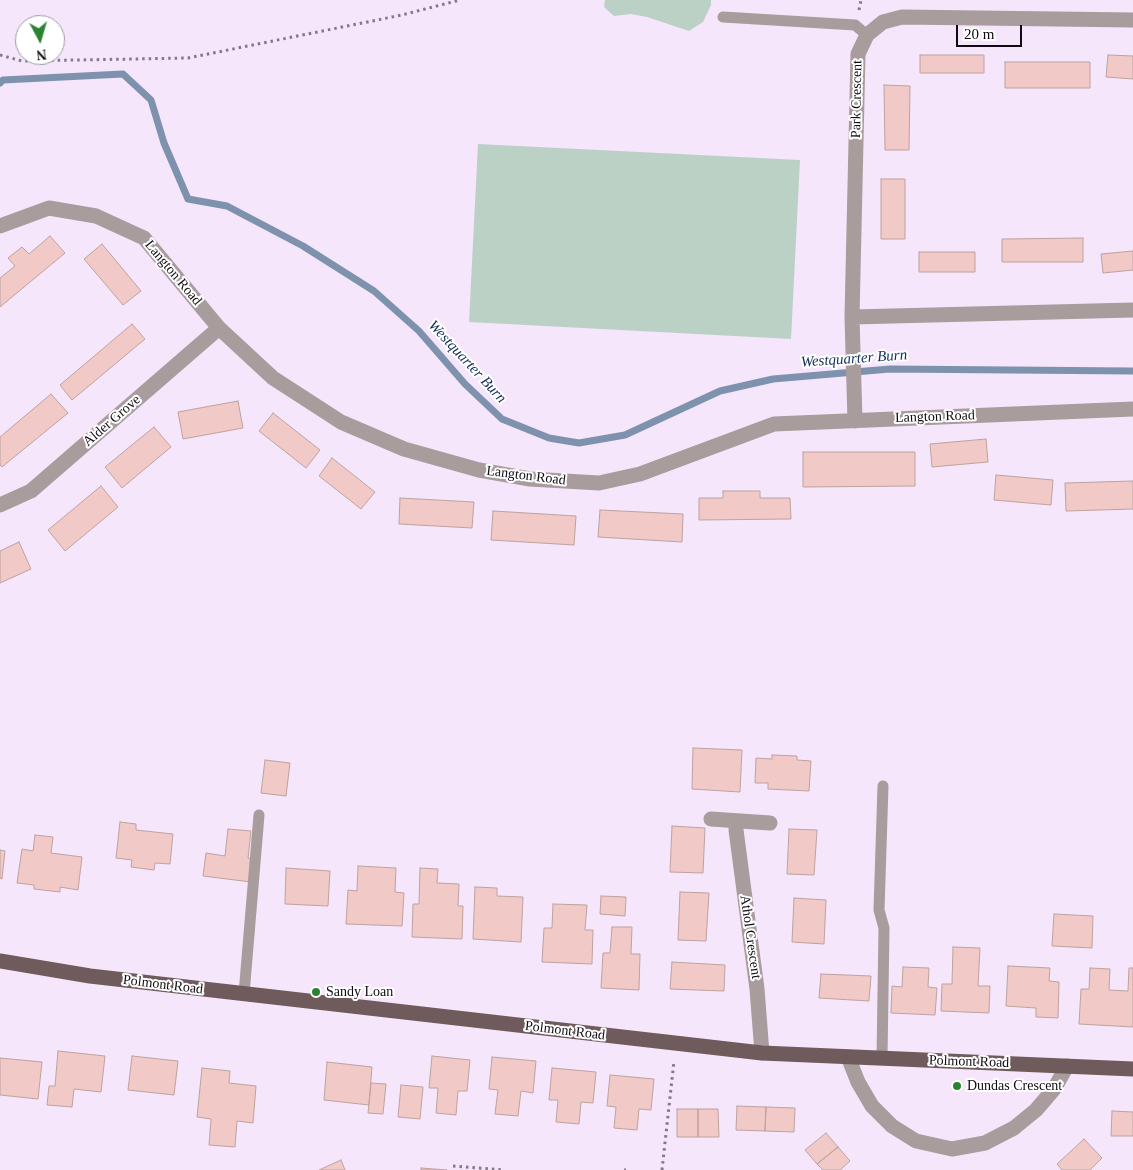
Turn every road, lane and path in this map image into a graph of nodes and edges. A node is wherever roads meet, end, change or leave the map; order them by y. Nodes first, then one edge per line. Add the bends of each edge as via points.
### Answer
1 (460, 0) edge
2 (723, 17) dead end
3 (1133, 20) edge
4 (867, 34) junction
5 (0, 55) edge
6 (0, 226) edge
7 (1133, 310) edge
8 (852, 317) junction
9 (219, 328) junction
10 (1133, 409) edge
11 (856, 420) junction
12 (0, 505) edge
13 (883, 786) dead end
14 (259, 815) dead end
15 (711, 819) dead end
16 (737, 821) junction
17 (770, 822) dead end
18 (0, 961) edge
19 (244, 994) junction
20 (676, 1043) junction
21 (762, 1053) junction
22 (848, 1057) junction
23 (882, 1058) junction
24 (1067, 1066) junction
25 (1133, 1069) edge
26 (453, 1166) dead end
27 (504, 1170) edge
28 (662, 1170) edge

1 - 5 path via 402,15 188,58 22,61
2 - 4 lane via 854,25
3 - 4 street via 902,18 883,22
4 - 8 street, Park Crescent via 858,54
6 - 9 street, Langton Road via 49,208 96,216 144,238
7 - 8 street
8 - 11 street, Park Crescent
9 - 11 street, Langton Road via 273,378 341,422 404,449 479,470 530,479 599,483 640,474 774,424
9 - 12 street, Alder Grove via 31,491
10 - 11 street, Langton Road
13 - 23 lane via 879,910 884,928
14 - 19 lane
15 - 16 street
16 - 17 street
16 - 21 street, Athol Crescent
18 - 19 main road, Polmont Road via 90,976
19 - 20 main road, Polmont Road
20 - 21 main road, Polmont Road
20 - 28 path
21 - 22 main road, Polmont Road
22 - 23 main road, Polmont Road
22 - 24 street via 872,1106 892,1126 916,1141 952,1149 985,1143 1014,1128 1036,1110
23 - 24 main road, Polmont Road
24 - 25 main road, Polmont Road
26 - 27 path

